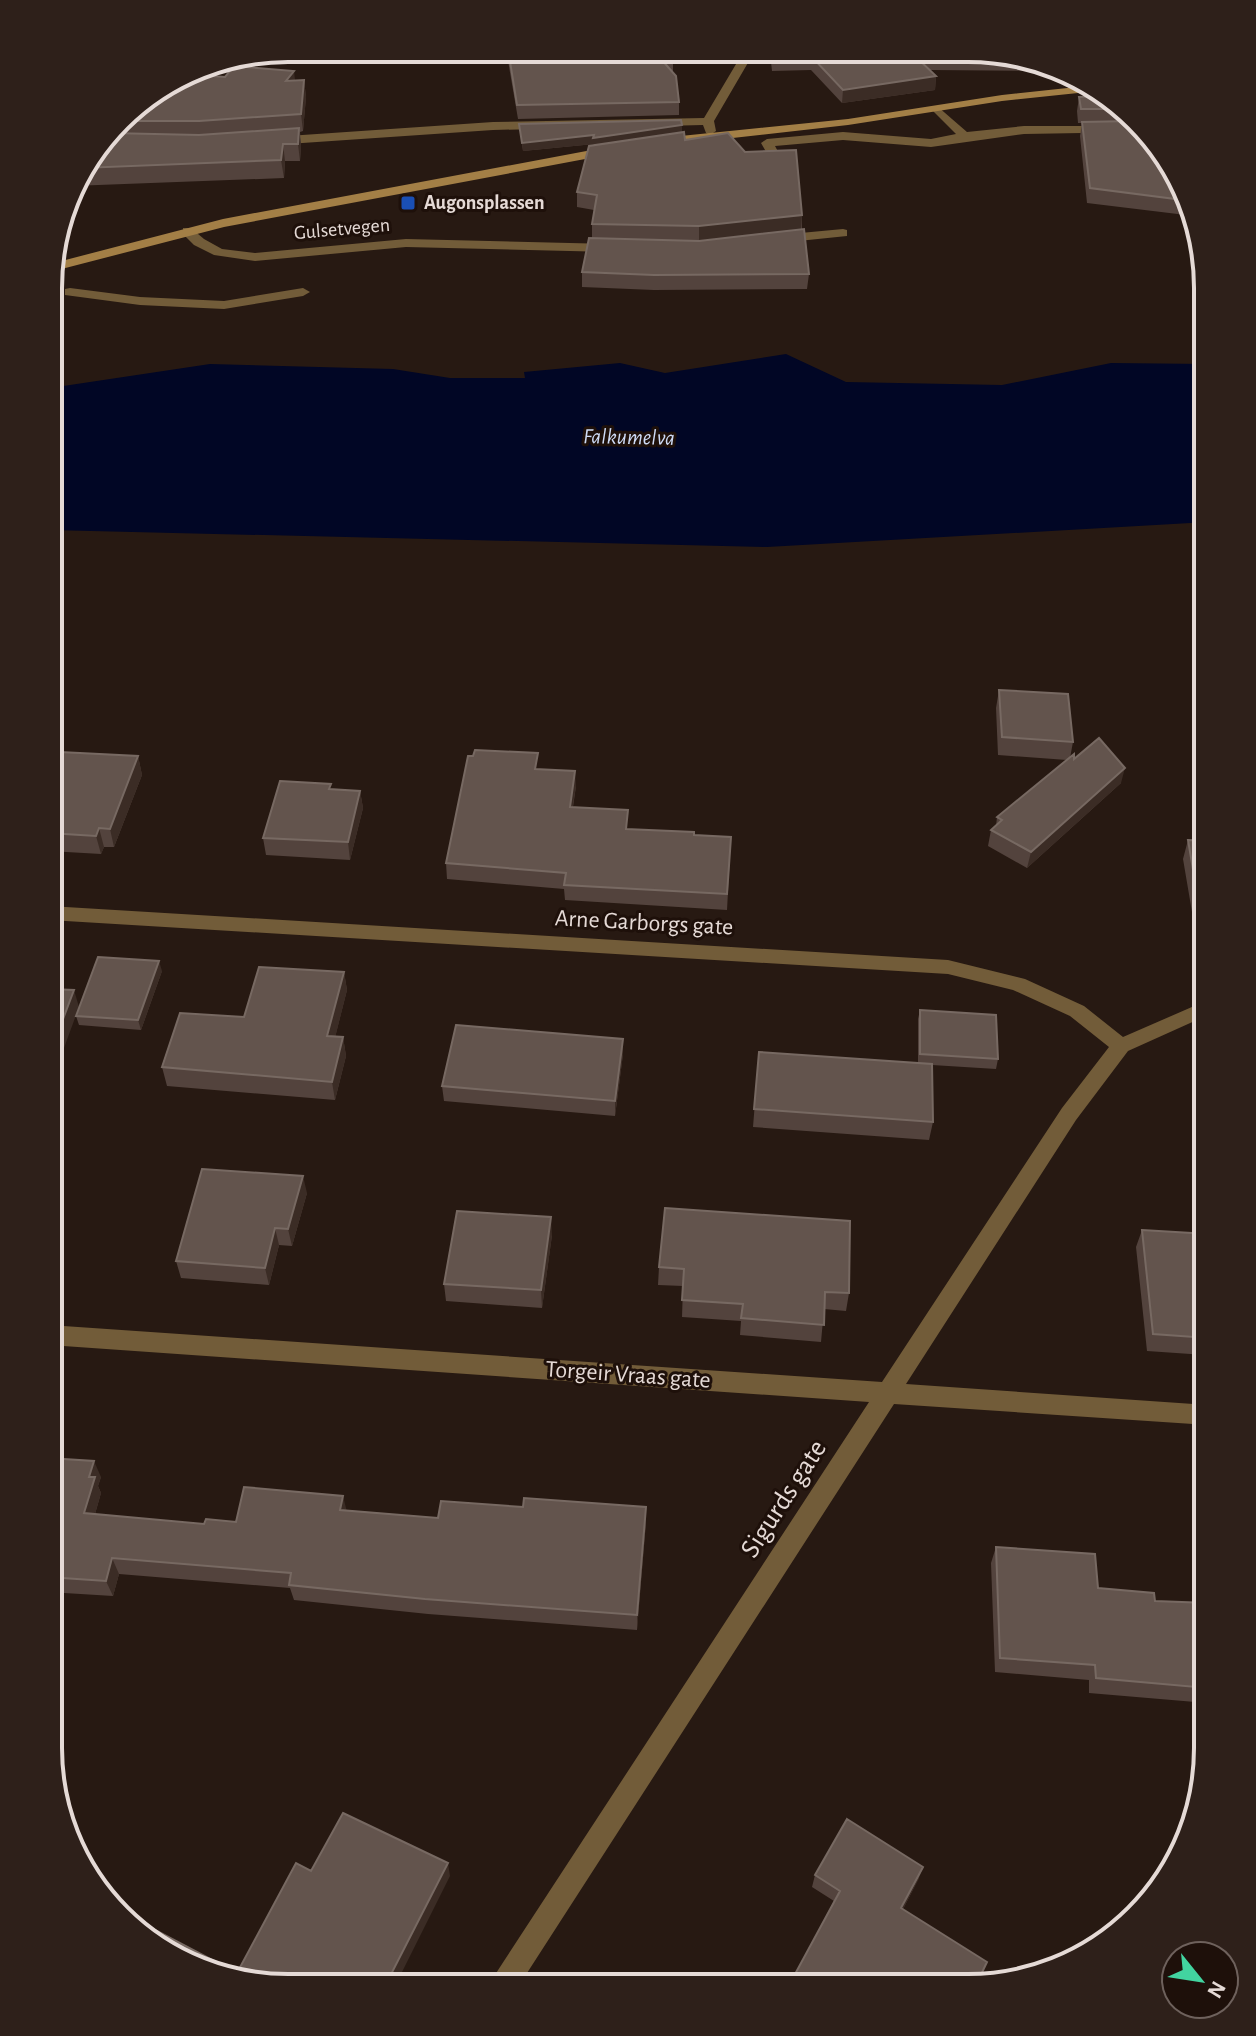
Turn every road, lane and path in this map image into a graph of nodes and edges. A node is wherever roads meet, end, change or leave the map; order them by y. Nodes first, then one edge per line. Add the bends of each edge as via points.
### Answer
1 (743, 62) edge
2 (1078, 91) edge
3 (937, 109) junction
4 (708, 121) junction
5 (1129, 129) edge
6 (712, 135) junction
7 (964, 136) junction
8 (259, 142) edge
9 (646, 144) edge
10 (622, 148) edge
11 (776, 159) edge
12 (187, 231) junction
13 (843, 233) dead end
14 (762, 241) edge
15 (626, 249) edge
16 (64, 264) edge
17 (70, 292) dead end
18 (303, 292) dead end
19 (62, 914) edge
20 (1194, 1013) edge
21 (1121, 1046) junction
22 (62, 1336) edge
23 (890, 1393) junction
24 (1194, 1414) edge
25 (510, 1974) edge

1 - 4 street
2 - 3 main road
3 - 6 main road
3 - 7 street
4 - 6 street
4 - 8 street via 508,126
5 - 7 street
6 - 9 main road
7 - 11 street via 931,143 843,136 767,143
10 - 12 main road, Gulsetvegen
12 - 15 street, Gulsetvegen via 219,252 255,257 406,243
12 - 16 main road, Gulsetvegen
13 - 14 street
17 - 18 street via 196,305
19 - 21 street, Arne Garborgs gate via 948,967 1018,984 1077,1011
20 - 21 street
21 - 23 street, Sigurds gate via 1069,1114
22 - 23 street, Torgeir Vraas gate
23 - 24 street, Torgeir Vraas gate
23 - 25 street, Sigurds gate

